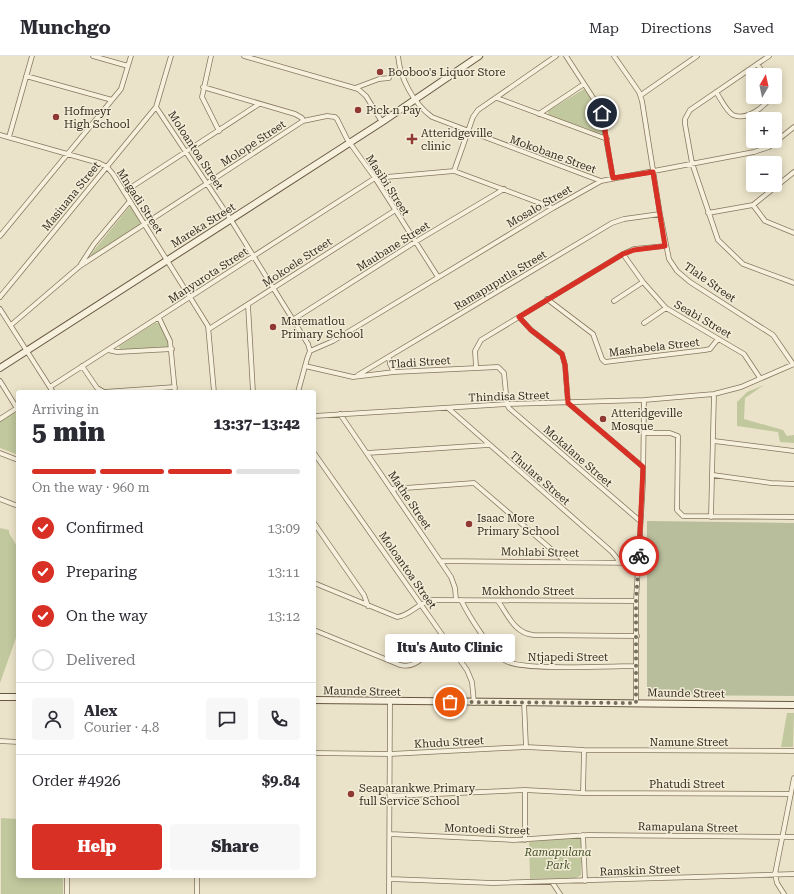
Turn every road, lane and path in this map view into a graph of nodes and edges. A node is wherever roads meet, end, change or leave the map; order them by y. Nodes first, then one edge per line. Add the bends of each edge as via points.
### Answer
1 (32, 56) edge
2 (93, 56) edge
3 (131, 56) edge
4 (171, 56) edge
5 (211, 56) edge
6 (244, 56) edge
7 (398, 56) edge
8 (479, 56) edge
9 (556, 56) edge
10 (566, 56) edge
11 (614, 56) edge
12 (697, 56) edge
13 (769, 56) edge
14 (757, 64) junction
15 (128, 66) junction
16 (760, 68) edge
17 (26, 76) junction
18 (389, 78) dead end
19 (584, 84) junction
20 (203, 87) junction
21 (355, 88) junction
22 (716, 92) junction
23 (641, 95) junction
24 (497, 98) junction
25 (416, 99) junction
26 (112, 100) junction
27 (259, 104) junction
28 (763, 104) edge
29 (156, 107) junction
30 (539, 114) junction
31 (303, 121) junction
32 (382, 122) junction
33 (794, 127) edge
34 (219, 131) junction
35 (467, 132) junction
36 (0, 135) edge
37 (9, 138) junction
38 (607, 138) junction
39 (350, 142) junction
40 (186, 152) junction
41 (67, 154) junction
42 (692, 163) junction
43 (106, 167) junction
44 (454, 171) junction
45 (653, 172) junction
46 (794, 172) edge
47 (375, 178) junction
48 (613, 178) junction
49 (601, 181) junction
50 (207, 184) junction
51 (504, 189) junction
52 (124, 192) junction
53 (130, 201) junction
54 (753, 205) junction
55 (553, 208) junction
56 (394, 210) junction
57 (660, 214) junction
58 (708, 214) junction
59 (230, 220) junction
60 (145, 224) junction
61 (0, 227) edge
62 (6, 229) junction
63 (794, 233) edge
64 (0, 236) edge
65 (415, 242) junction
66 (665, 246) junction
67 (623, 254) junction
68 (253, 256) junction
69 (168, 260) junction
70 (80, 266) junction
71 (438, 277) junction
72 (643, 282) junction
73 (794, 283) edge
74 (273, 288) junction
75 (191, 296) junction
76 (0, 297) edge
77 (547, 299) junction
78 (614, 301) dead end
79 (248, 305) junction
80 (666, 308) junction
81 (0, 309) edge
82 (519, 317) junction
83 (159, 318) junction
84 (294, 319) junction
85 (644, 323) dead end
86 (10, 325) junction
87 (209, 329) junction
88 (718, 339) junction
89 (172, 349) junction
90 (108, 350) junction
91 (26, 351) junction
92 (310, 351) junction
93 (389, 357) junction
94 (793, 364) edge
95 (82, 366) junction
96 (305, 366) junction
97 (476, 367) junction
98 (0, 368) edge
99 (394, 372) junction
100 (356, 376) junction
101 (760, 378) junction
102 (0, 381) edge
103 (50, 387) junction
104 (52, 390) edge
105 (100, 390) edge
106 (175, 390) edge
107 (214, 390) edge
108 (253, 390) edge
109 (299, 390) edge
110 (714, 394) junction
111 (644, 400) junction
112 (568, 403) junction
113 (506, 404) junction
114 (16, 407) edge
115 (448, 408) junction
116 (16, 410) edge
117 (340, 414) junction
118 (316, 416) edge
119 (0, 419) edge
120 (644, 432) junction
121 (714, 441) junction
122 (488, 445) junction
123 (794, 451) edge
124 (0, 453) edge
125 (367, 454) junction
126 (316, 456) edge
127 (16, 459) edge
128 (643, 467) junction
129 (713, 475) junction
130 (794, 484) edge
131 (391, 489) junction
132 (0, 499) edge
133 (16, 505) edge
134 (711, 517) junction
135 (794, 518) edge
136 (640, 521) junction
137 (316, 526) edge
138 (440, 561) junction
139 (565, 561) junction
140 (620, 562) junction
141 (638, 563) junction
142 (316, 584) edge
143 (458, 600) junction
144 (498, 600) junction
145 (636, 601) junction
146 (420, 604) junction
147 (368, 606) junction
148 (316, 631) edge
149 (441, 634) junction
150 (637, 636) junction
151 (636, 666) junction
152 (0, 697) edge
153 (16, 697) edge
154 (316, 700) edge
155 (390, 701) junction
156 (524, 702) junction
157 (474, 703) junction
158 (636, 703) junction
159 (794, 705) edge
160 (0, 741) edge
161 (16, 742) edge
162 (526, 747) junction
163 (584, 750) junction
164 (794, 751) edge
165 (316, 752) edge
166 (390, 754) junction
167 (794, 778) edge
168 (525, 790) junction
169 (583, 793) junction
170 (790, 794) junction
171 (391, 796) junction
172 (390, 834) junction
173 (582, 835) junction
174 (794, 837) edge
175 (784, 838) junction
176 (525, 840) junction
177 (775, 874) junction
178 (794, 874) edge
179 (67, 878) edge
180 (197, 878) edge
181 (390, 879) junction
182 (585, 881) junction
183 (552, 882) junction
184 (67, 894) edge
185 (197, 894) edge
186 (390, 894) edge
187 (560, 894) edge
188 (784, 894) edge

1 - 17 street
2 - 15 street
3 - 15 street
4 - 29 street
5 - 20 street
6 - 21 street
7 - 25 street, Mokobane Street via 403,80
8 - 25 street, Mareka Street
9 - 24 street
10 - 19 street
11 - 23 street, Tlale Street
12 - 23 street
13 - 14 street
14 - 16 street
14 - 22 street
15 - 26 street via 121,89
17 - 26 street
17 - 37 street
18 - 21 street
19 - 30 street
19 - 38 street via 601,110
20 - 27 street
20 - 34 street via 203,102
21 - 32 street via 364,93
22 - 28 street via 728,109 739,116 755,111
22 - 42 street via 690,110 685,119
23 - 45 street, Tlale Street
24 - 30 street
24 - 35 street via 478,110
25 - 32 street, Mareka Street
25 - 35 street, Mokobane Street via 432,117
26 - 41 street
27 - 31 street via 296,114
27 - 34 street
29 - 40 street, Moloantoa Street
29 - 43 street, Masiuana Street
30 - 38 street
31 - 39 street, Molope Street via 335,117
31 - 50 street, Molope Street
32 - 39 street, Mareka Street
33 - 42 street, Mosalo Street via 764,149
34 - 40 street
35 - 44 street
35 - 49 street, Mokobane Street
36 - 37 street, Mngadi Street
37 - 41 street, Mngadi Street
38 - 48 street
39 - 47 street, Masibi Street
39 - 59 street, Mareka Street
40 - 50 street, Moloantoa Street
40 - 52 street
41 - 43 street, Mngadi Street
41 - 62 street
42 - 45 street, Mosalo Street
42 - 58 street
43 - 52 street, Mngadi Street
43 - 76 street, Masiuana Street
44 - 47 street
44 - 51 street
45 - 48 street, Mosalo Street
45 - 57 street, Tlale Street
46 - 54 street
47 - 56 street, Masibi Street
47 - 68 street, Manyurota Street
48 - 49 street, Mosalo Street
49 - 55 street, Mosalo Street
50 - 59 street, Moloantoa Street
50 - 60 street, Molope Street
51 - 55 street
51 - 65 street, Maubane Street
52 - 53 street, Mngadi Street
53 - 60 street, Mngadi Street
53 - 70 street, Molope Street via 94,244
54 - 58 street
54 - 63 street via 765,222
55 - 71 street, Mosalo Street
56 - 65 street, Masibi Street
56 - 74 street, Mokoele Street
57 - 66 street, Tlale Street
57 - 93 street, Ramapuputla Street via 612,223
58 - 73 street via 718,240 737,260 746,266
59 - 68 street, Moloantoa Street
59 - 69 street, Mareka Street
60 - 69 street, Mngadi Street
60 - 70 street, Molope Street
61 - 62 street
62 - 64 street
65 - 71 street, Masibi Street
65 - 84 street, Maubane Street
66 - 67 street via 638,249
66 - 94 street, Tlale Street via 669,260 677,271 707,294 773,335
67 - 72 street, Seabi Street
67 - 77 street
68 - 74 street, Moloantoa Street
68 - 75 street, Manyurota Street
69 - 75 street, Mngadi Street
69 - 91 street, Mareka Street
70 - 86 street, Molope Street
71 - 92 street, Mosalo Street via 334,341
72 - 78 street
72 - 80 street, Seabi Street
74 - 79 street, Mokoele Street
74 - 84 street, Moloantoa Street
75 - 83 street, Manyurota Street
75 - 87 street, Mngadi Street
77 - 82 street
77 - 88 street, Mashabela Street via 593,334 605,362 698,352 710,349
79 - 87 street, Mokoele Street
79 - 108 street
80 - 85 street
80 - 88 street, Seabi Street
81 - 86 street
82 - 97 street via 478,343 475,351
82 - 112 street via 531,330 562,354
83 - 89 street
83 - 90 street, Manyurota Street
84 - 92 street, Moloantoa Street
86 - 91 street
87 - 107 street, Mngadi Street
88 - 101 street, Seabi Street via 744,354
89 - 90 street via 117,352
89 - 106 street
90 - 95 street, Manyurota Street
91 - 98 street, Mareka Street
91 - 103 street
92 - 96 street
93 - 99 street
93 - 100 street, Ramapuputla Street
94 - 101 street, Thindisa Street
95 - 103 street, Manyurota Street
95 - 105 street
96 - 100 street, Tladi Street via 350,377
96 - 109 street
97 - 99 street, Tladi Street
97 - 113 street, Tladi Street via 495,366 502,370
99 - 100 street, Tladi Street
101 - 110 street, Thindisa Street via 732,390
102 - 114 street
103 - 104 street
110 - 111 street, Thindisa Street
110 - 121 street
111 - 112 street, Thindisa Street
111 - 120 street
112 - 113 street, Thindisa Street
112 - 128 street
113 - 115 street, Thindisa Street
113 - 136 street, Mokalane Street
115 - 117 street, Thindisa Street
115 - 122 street, Thulare Street
116 - 119 street
117 - 118 street, Thindisa Street
117 - 125 street, Mathe Street
120 - 128 street
120 - 134 street via 670,432 678,436 678,510 681,515 687,517
121 - 123 street
121 - 129 street
122 - 125 street
122 - 140 street, Thulare Street via 612,552
124 - 127 street
125 - 131 street, Mathe Street
126 - 146 street, Moloantoa Street
128 - 136 street
129 - 130 street
129 - 134 street
131 - 138 street, Mathe Street
131 - 139 street via 474,483
132 - 133 street
134 - 135 street
136 - 141 street
137 - 147 street via 364,595
138 - 139 street, Mohlabi Street
138 - 143 street, Mathe Street via 453,581
139 - 140 street, Mohlabi Street
140 - 141 street, Mohlabi Street
141 - 145 street
142 - 147 street
143 - 144 street, Mokhondo Street
143 - 146 street, Mokhondo Street via 433,600
143 - 151 street, Ntjapedi Street via 498,655 512,664
144 - 145 street, Mokhondo Street
144 - 150 street via 517,629 524,634
145 - 150 street
146 - 147 street via 397,617
146 - 149 street, Moloantoa Street
148 - 149 street via 408,666 417,663
149 - 157 street, Moloantoa Street via 471,677
150 - 151 street
151 - 158 street
152 - 153 street
154 - 155 street, Maunde Street
155 - 157 street, Maunde Street
155 - 166 street
156 - 157 street, Maunde Street
156 - 158 street, Maunde Street
156 - 162 street
158 - 159 street, Maunde Street
160 - 161 street
162 - 163 street, Khudu Street
162 - 166 street, Khudu Street
163 - 164 street, Namune Street
163 - 169 street
165 - 166 street, Khudu Street
166 - 171 street
167 - 170 street
168 - 169 street, Phatudi Street
168 - 171 street, Phatudi Street
168 - 176 street
169 - 170 street, Phatudi Street
170 - 175 street
171 - 172 street
172 - 176 street, Montoedi Street
172 - 181 street
173 - 175 street, Ramapulana Street
173 - 176 street, Montoedi Street
173 - 182 street
174 - 175 street, Ramapulana Street
175 - 177 street
177 - 178 street, Ramskin Street
177 - 182 street, Ramskin Street
177 - 188 street
179 - 184 street
180 - 185 street
181 - 183 street, Ramskin Street via 486,883
181 - 186 street
182 - 183 street, Ramskin Street
183 - 187 street

